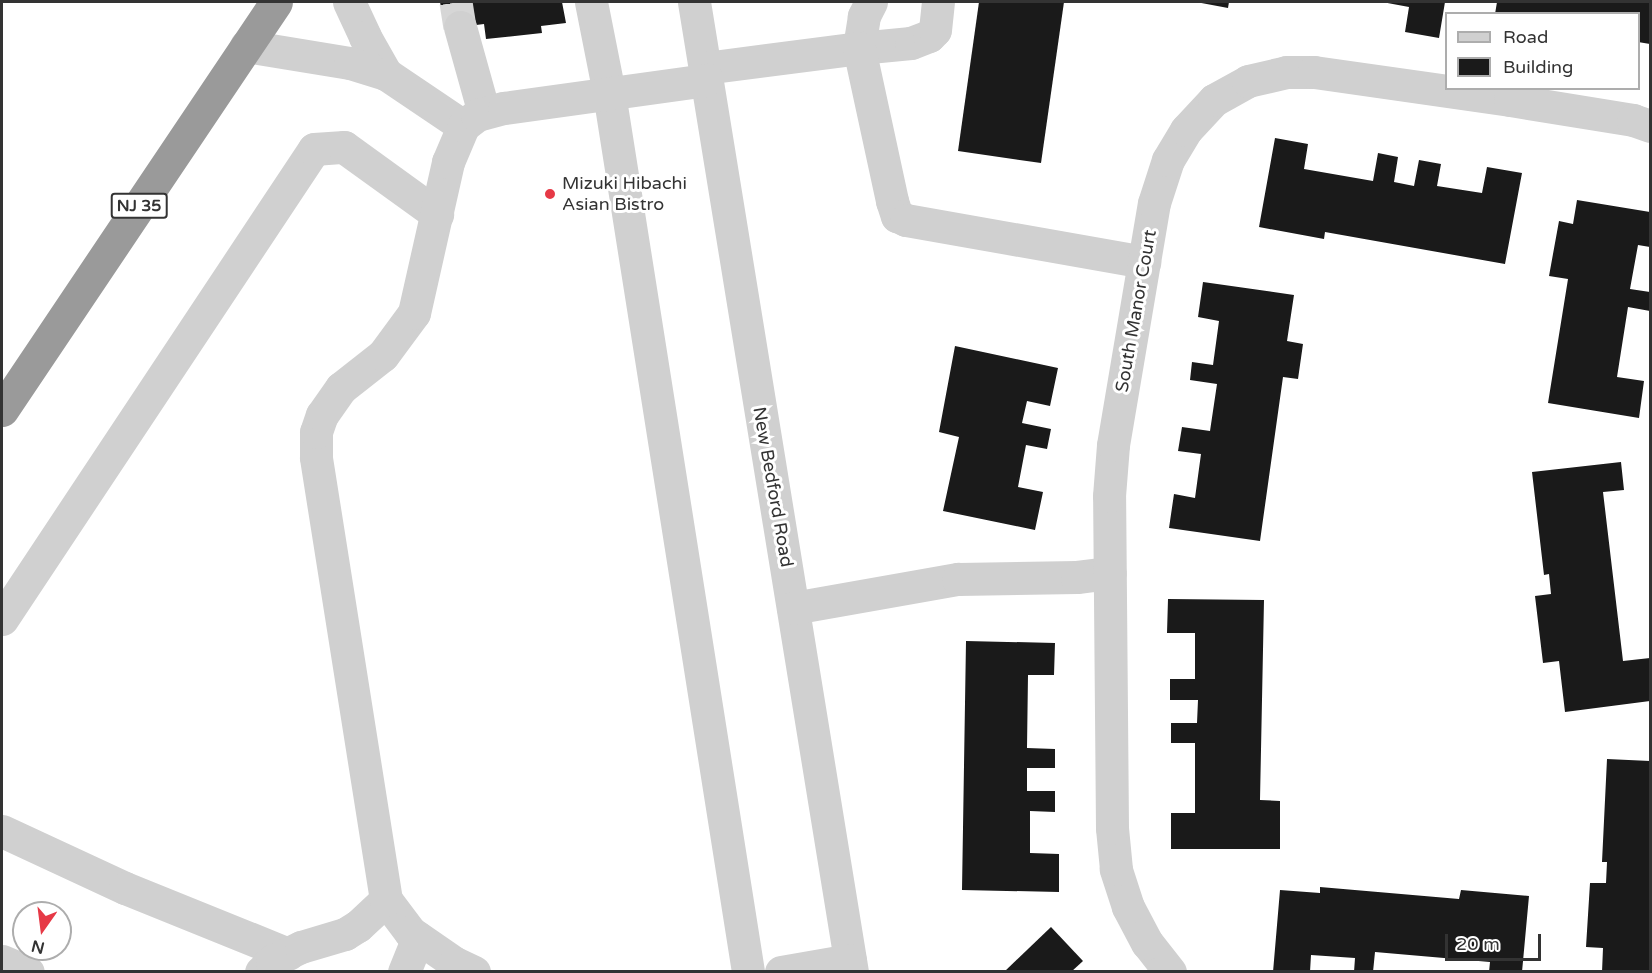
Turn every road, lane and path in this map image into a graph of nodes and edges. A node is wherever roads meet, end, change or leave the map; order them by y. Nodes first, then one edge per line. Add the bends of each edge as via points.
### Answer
1 (276, 2) edge
2 (349, 2) edge
3 (591, 2) edge
4 (694, 2) edge
5 (871, 2) edge
6 (938, 2) edge
7 (460, 27) tunnel mouth
8 (246, 46) junction
9 (859, 48) junction
10 (386, 74) junction
11 (706, 74) junction
12 (609, 93) junction
13 (473, 119) junction
14 (1650, 126) edge
15 (436, 214) junction
16 (1144, 262) junction
17 (2, 410) edge
18 (1110, 573) junction
19 (793, 608) junction
20 (2, 619) edge
21 (2, 831) edge
22 (386, 900) junction
23 (418, 938) junction
24 (288, 954) junction
25 (2, 961) edge
26 (851, 966) edge
27 (28, 972) edge
28 (261, 972) edge
29 (404, 972) edge
30 (474, 972) edge
31 (748, 972) edge
32 (781, 972) edge
33 (1170, 972) edge

1 - 8 highway, NJ 35
2 - 10 street
3 - 12 street
4 - 11 street, New Bedford Road
5 - 9 street via 864,16
6 - 9 street via 935,30 929,36 911,43
7 - 13 street
8 - 10 street via 350,63
8 - 17 highway, NJ 35
9 - 11 street
9 - 16 street via 897,216
10 - 13 street
11 - 12 street
11 - 19 street, New Bedford Road
12 - 13 street
12 - 31 street
13 - 15 street via 447,162
14 - 16 street, South Manor Court via 1510,100 1314,72 1286,72 1248,81 1214,100 1197,115 1168,160 1154,203
15 - 20 street via 344,147 314,149
15 - 22 street via 414,313 383,355 341,388 322,415 316,432 316,458
16 - 18 street, South Manor Court via 1113,445
18 - 19 street via 958,579
18 - 33 street, South Manor Court via 1112,828 1116,869 1128,907 1147,943
19 - 26 street, New Bedford Road
21 - 24 street via 125,888
22 - 23 street
22 - 24 street via 345,934
23 - 29 street
23 - 30 street
24 - 28 street via 272,961
25 - 27 street
26 - 32 street

